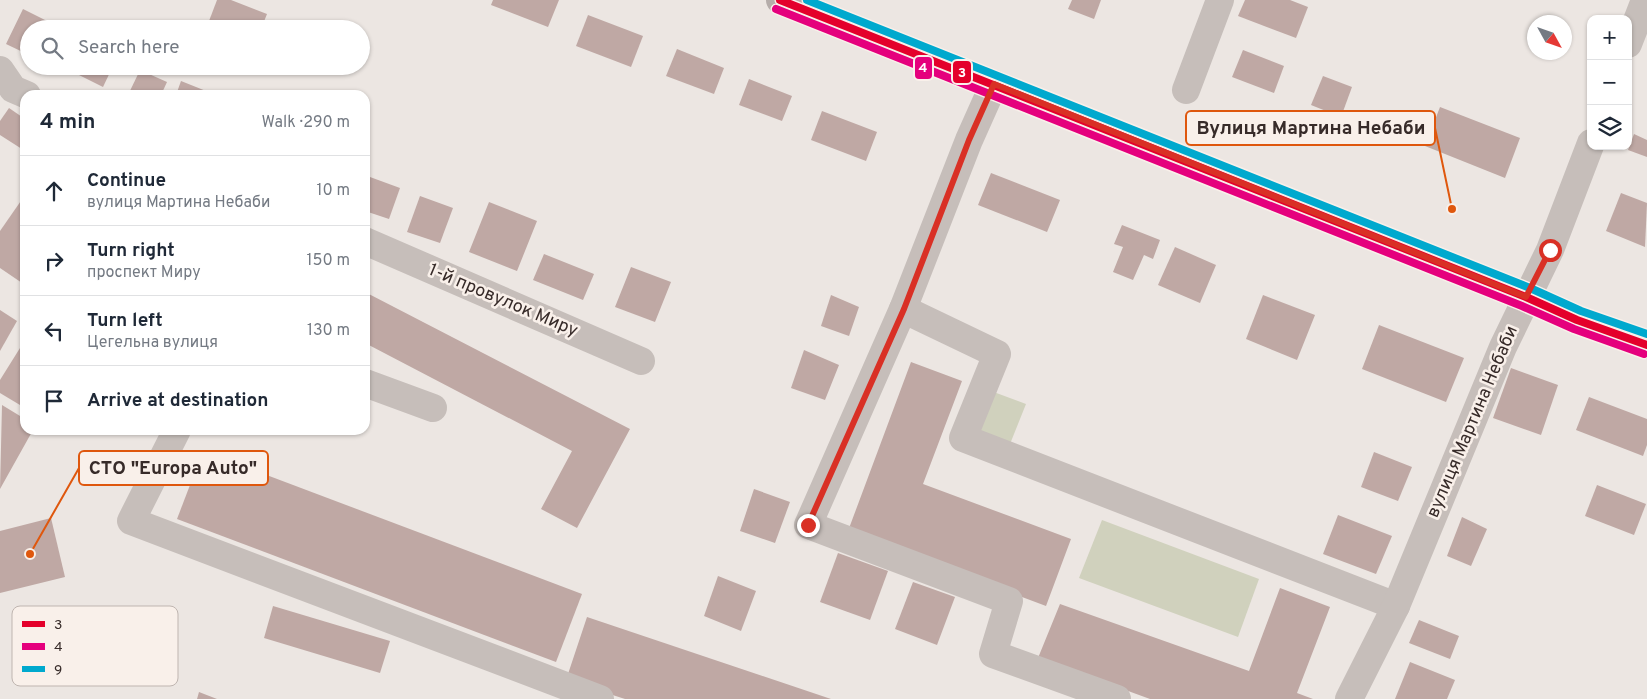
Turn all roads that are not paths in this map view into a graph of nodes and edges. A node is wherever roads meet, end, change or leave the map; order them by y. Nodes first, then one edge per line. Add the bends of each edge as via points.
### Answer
1 (780, 0) edge
2 (1220, 0) edge
3 (1645, 0) edge
4 (1632, 34) edge
5 (994, 84) junction
6 (1186, 90) dead end
7 (1588, 150) edge
8 (370, 243) edge
9 (1526, 297) junction
10 (904, 309) junction
11 (1647, 346) edge
12 (641, 360) dead end
13 (370, 385) edge
14 (433, 408) dead end
15 (174, 435) edge
16 (1396, 606) junction
17 (600, 699) edge
18 (1117, 699) edge
19 (1348, 699) edge

1 - 5 main road
2 - 6 street
3 - 4 street
5 - 9 main road
5 - 10 street
7 - 9 street, вулиця Мартина Небаби via 1550,250
8 - 12 street, 1-й провулок Миру
9 - 11 main road
9 - 16 street, вулиця Мартина Небаби
10 - 16 street via 998,354 963,438
10 - 18 street via 808,525 1009,601 993,654
13 - 14 street
15 - 17 street via 131,521
16 - 19 street, вулиця Мартина Небаби

